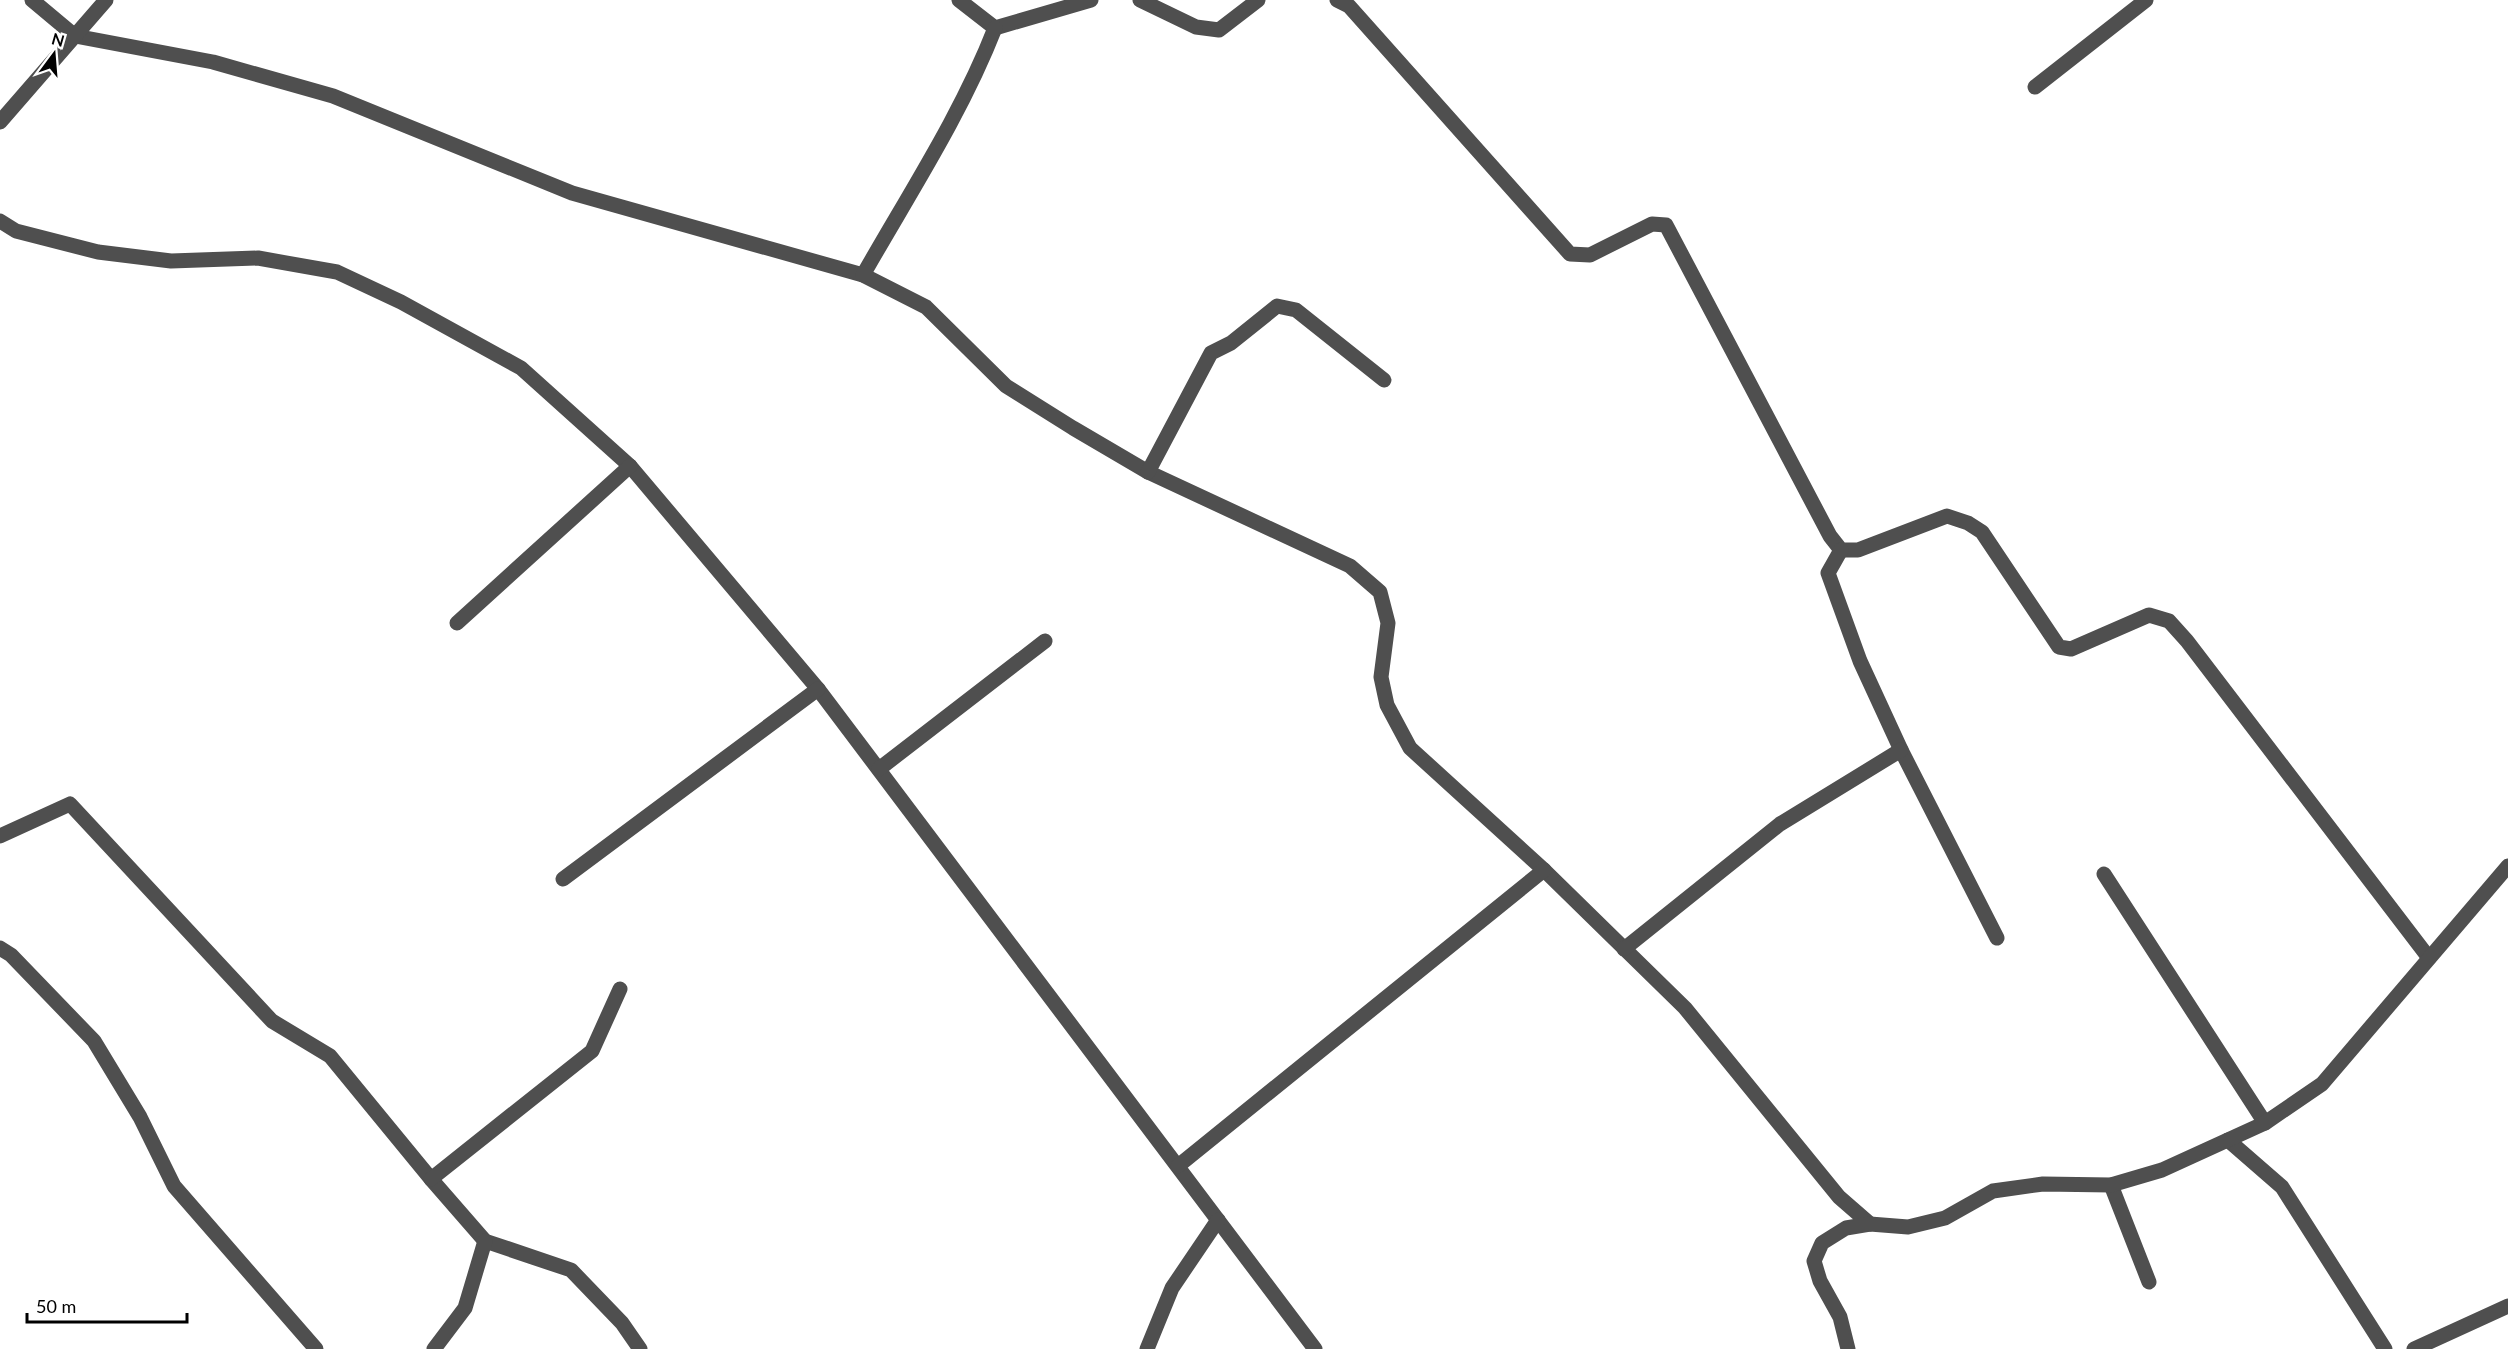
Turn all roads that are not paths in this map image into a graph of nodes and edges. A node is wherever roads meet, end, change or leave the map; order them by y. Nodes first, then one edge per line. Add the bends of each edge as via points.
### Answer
1 (32, 0) edge
2 (106, 0) edge
3 (959, 0) edge
4 (1091, 0) edge
5 (1140, 0) edge
6 (1258, 0) edge
7 (1336, 0) edge
8 (2146, 0) edge
9 (995, 28) junction
10 (75, 36) junction
11 (2035, 87) dead end
12 (0, 122) edge
13 (0, 221) edge
14 (863, 275) junction
15 (1383, 380) dead end
16 (630, 466) junction
17 (1148, 472) junction
18 (1841, 550) junction
19 (457, 624) dead end
20 (1045, 641) dead end
21 (818, 689) junction
22 (1901, 750) junction
23 (879, 769) junction
24 (0, 836) edge
25 (2508, 866) edge
26 (1544, 870) junction
27 (2104, 874) dead end
28 (563, 879) dead end
29 (1997, 938) dead end
30 (0, 948) edge
31 (1624, 949) junction
32 (2429, 958) junction
33 (620, 989) dead end
34 (2265, 1123) junction
35 (2228, 1140) junction
36 (1178, 1166) junction
37 (431, 1179) junction
38 (2111, 1185) junction
39 (1218, 1220) junction
40 (1870, 1224) junction
41 (485, 1241) junction
42 (2150, 1281) dead end
43 (2508, 1306) edge
44 (316, 1349) edge
45 (434, 1349) edge
46 (640, 1349) edge
47 (1147, 1349) edge
48 (1314, 1349) edge
49 (1848, 1349) edge
50 (2385, 1349) edge
51 (2414, 1349) edge

1 - 10 street
2 - 10 street
3 - 9 street
4 - 9 street
5 - 6 street via 1196,27 1219,30
7 - 18 street via 1349,6 1570,254 1590,255 1652,224 1666,225 1830,536
8 - 11 street
9 - 14 street via 954,119
10 - 12 street
10 - 14 street via 213,62 333,96 572,193
13 - 16 street via 16,231 98,252 171,261 258,258 337,272 401,302 521,368
14 - 17 street via 926,307 1006,386
15 - 17 street via 1296,310 1277,306 1231,343 1211,353
16 - 19 street
16 - 21 street
17 - 26 street via 1350,567 1380,592 1388,623 1381,677 1387,705 1410,748
18 - 22 street via 1828,573 1860,661
18 - 32 street via 1858,550 1947,516 1982,532 2059,647 2071,649 2149,615 2169,621
20 - 23 street
21 - 23 street
21 - 28 street
22 - 29 street
22 - 31 street via 1780,824
23 - 36 street
24 - 37 street via 70,804 272,1021 330,1056
25 - 32 street
26 - 31 street
26 - 36 street
27 - 34 street
30 - 44 street via 94,1041 140,1117 174,1186
31 - 40 street via 1685,1008 1839,1197
32 - 34 street via 2322,1084
33 - 37 street via 592,1051
34 - 35 street
35 - 38 street via 2162,1170
35 - 50 street via 2282,1187
36 - 39 street
37 - 41 street
38 - 40 street via 2043,1184 1993,1191 1946,1218 1908,1227
38 - 42 street
39 - 47 street via 1172,1288
39 - 48 street
40 - 49 street via 1846,1228 1821,1243 1814,1261 1840,1317
41 - 45 street via 465,1308
41 - 46 street via 572,1270 622,1323
43 - 51 street

